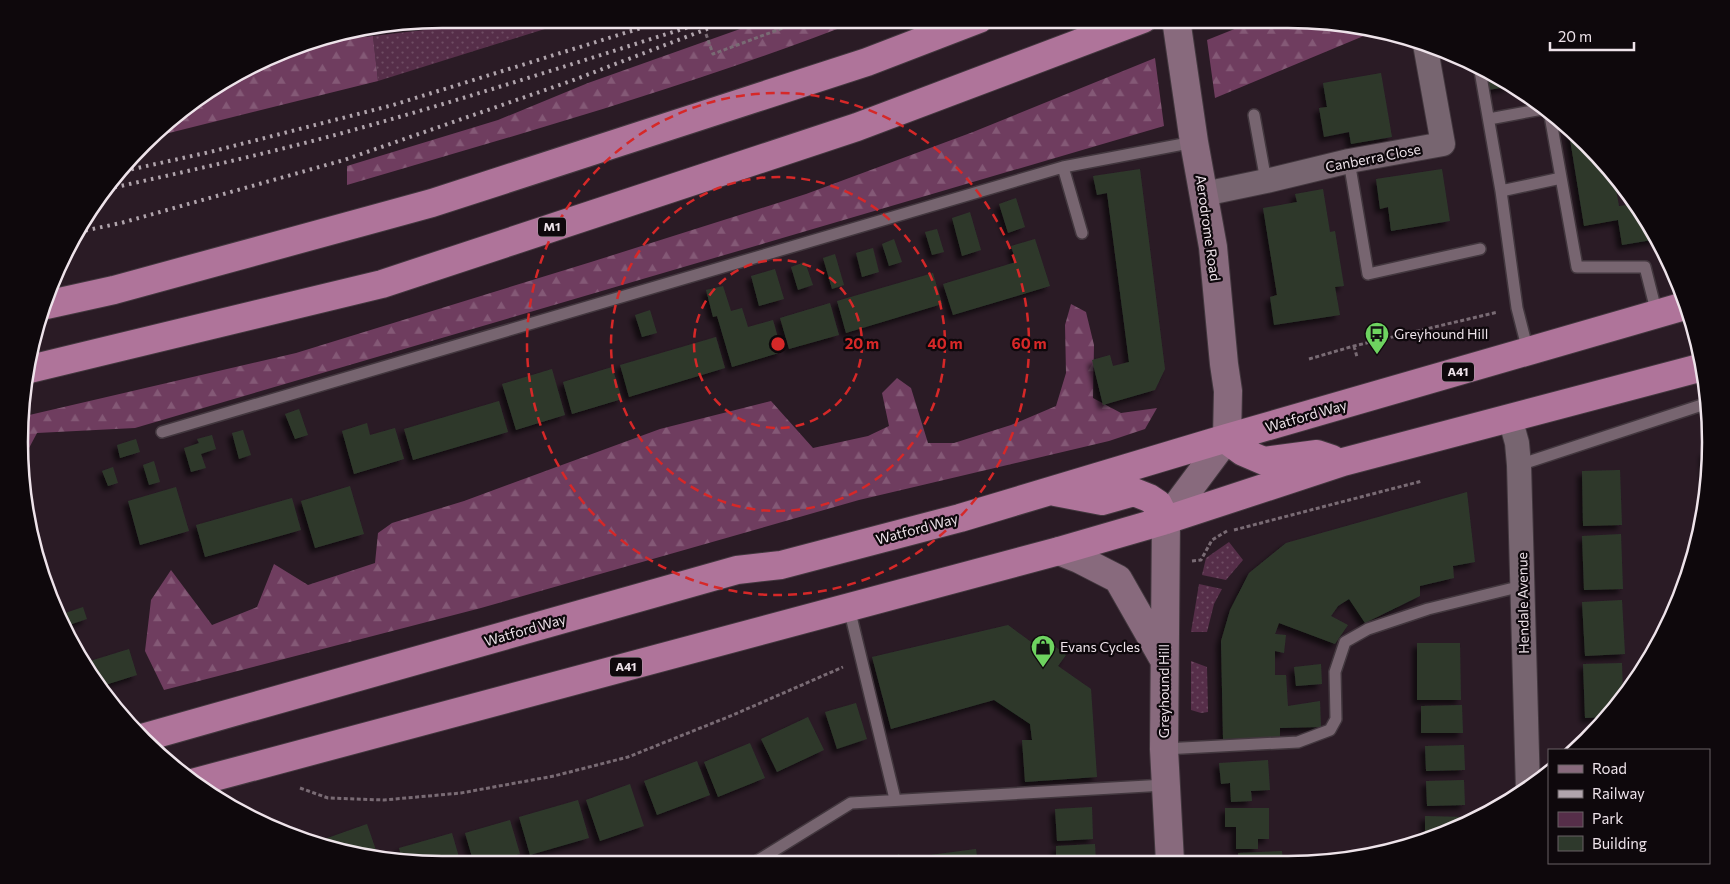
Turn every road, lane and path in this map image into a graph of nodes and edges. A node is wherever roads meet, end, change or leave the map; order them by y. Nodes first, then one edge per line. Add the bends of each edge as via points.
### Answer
1 (783, 28) edge
2 (956, 28) edge
3 (1121, 28) edge
4 (1177, 28) edge
5 (706, 34) dead end
6 (1426, 51) edge
7 (1481, 75) edge
8 (1537, 111) edge
9 (1254, 115) dead end
10 (1489, 119) junction
11 (1551, 122) edge
12 (1194, 142) junction
13 (1349, 161) junction
14 (1063, 167) junction
15 (1562, 178) junction
16 (1266, 181) junction
17 (1501, 190) junction
18 (1204, 194) junction
19 (1082, 233) dead end
20 (1480, 249) dead end
21 (51, 304) edge
22 (1680, 307) edge
23 (1503, 311) dead end
24 (1657, 314) junction
25 (1354, 346) junction
26 (1528, 352) junction
27 (1357, 357) dead end
28 (1309, 359) dead end
29 (34, 368) edge
30 (1696, 370) edge
31 (1701, 405) edge
32 (1510, 418) junction
33 (162, 432) dead end
34 (1228, 438) junction
35 (1343, 462) junction
36 (1519, 465) junction
37 (1422, 481) dead end
38 (1051, 492) junction
39 (1166, 520) junction
40 (1059, 552) junction
41 (1201, 560) dead end
42 (1522, 586) junction
43 (849, 608) junction
44 (1164, 660) junction
45 (848, 664) dead end
46 (150, 736) edge
47 (1164, 749) junction
48 (203, 780) edge
49 (1528, 780) edge
50 (1165, 785) junction
51 (300, 788) dead end
52 (895, 799) junction
53 (765, 856) edge
54 (1170, 856) edge

1 - 5 path via 713,54
2 - 21 highway via 867,62 432,203 114,290
3 - 29 highway, M1 via 857,127 382,284
4 - 12 street, Aerodrome Road
6 - 13 street, Canberra Close via 1443,144
7 - 10 lane
8 - 10 lane
9 - 16 lane
10 - 17 lane
11 - 15 lane
12 - 14 lane
12 - 18 street, Aerodrome Road
13 - 16 street, Canberra Close
13 - 20 lane via 1368,274
14 - 19 lane
14 - 33 lane
15 - 17 lane
15 - 24 lane via 1577,267 1645,267
16 - 18 street, Canberra Close
17 - 26 lane via 1517,308
18 - 34 street, Aerodrome Road via 1228,391
22 - 24 highway, Watford Way / A41
23 - 25 path
24 - 26 highway, Watford Way / A41
25 - 27 path
25 - 28 path
26 - 34 highway, Watford Way / A41
30 - 32 highway, A41
31 - 36 lane
32 - 35 highway, A41
32 - 36 street, Hendale Avenue
34 - 35 highway via 1243,452 1264,461 1317,454
34 - 38 highway, Watford Way / A41
34 - 39 street
35 - 39 highway, A41
36 - 42 street, Hendale Avenue
37 - 41 path via 1227,532 1212,540
38 - 39 highway, A41 via 1102,501 1134,492 1158,504
38 - 46 highway, Watford Way / A41 via 781,565 738,570
39 - 40 highway, A41
39 - 44 street, Greyhound Hill
40 - 43 highway, A41
40 - 44 street via 1118,579
42 - 47 lane via 1428,609 1368,629 1345,642 1335,672 1336,719 1330,730 1298,742
42 - 49 street, Hendale Avenue
43 - 48 highway, A41
43 - 52 lane
44 - 47 street, Greyhound Hill
45 - 51 path via 628,757 554,776 461,793 384,800 328,798
47 - 50 street, Greyhound Hill
50 - 52 lane
50 - 54 street, Greyhound Hill
52 - 53 lane via 851,803

